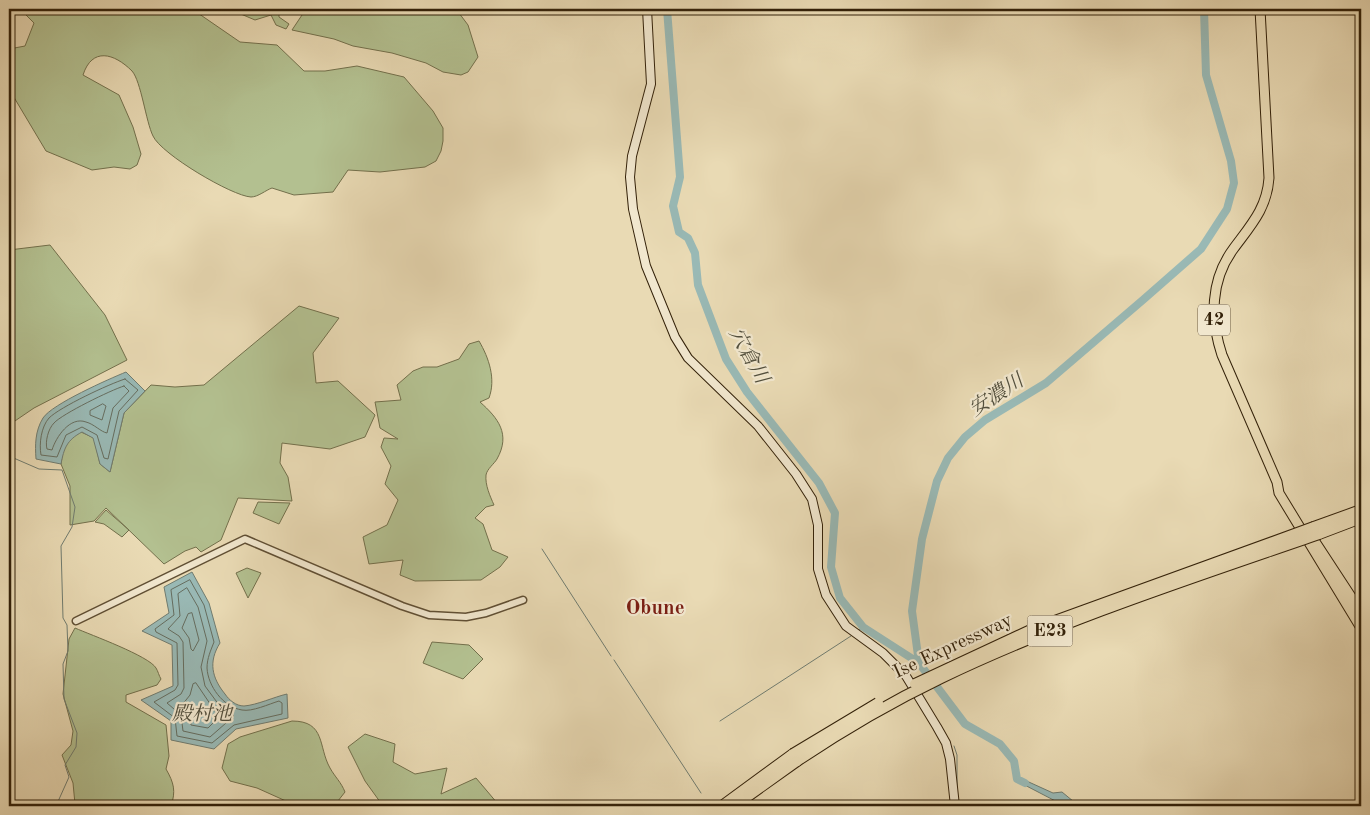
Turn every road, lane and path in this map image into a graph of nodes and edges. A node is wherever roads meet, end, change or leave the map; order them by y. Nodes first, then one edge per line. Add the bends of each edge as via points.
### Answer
1 (647, 9) edge
2 (1260, 9) edge
3 (1277, 482) junction
4 (1361, 510) edge
5 (1361, 518) edge
6 (1361, 524) edge
7 (1318, 533) junction
8 (523, 600) dead end
9 (1361, 612) edge
10 (76, 621) dead end
11 (1361, 628) edge
12 (795, 757) junction
13 (722, 806) edge
14 (734, 806) edge
15 (955, 806) edge

1 - 15 main road via 651,84 632,156 630,177 633,209 646,266 675,337 688,358 758,426 812,498 818,524 818,569 826,595 846,626 883,653 906,676 946,743
2 - 3 main road, 42 via 1268,194 1255,222 1223,266 1215,293 1214,315 1222,355
3 - 9 main road, 42 via 1284,488
3 - 11 main road, 42 via 1279,493
4 - 7 highway, Ise Expressway / E23
5 - 7 highway, Ise Expressway / E23
6 - 7 highway
7 - 12 highway, Ise Expressway / E23, bridge via 1091,615 980,660 884,707
7 - 12 highway, Ise Expressway / E23, bridge via 1106,602 977,653 880,702
8 - 10 street via 466,617 429,615 246,539
12 - 13 highway, Ise Expressway / E23
12 - 14 highway, Ise Expressway / E23

